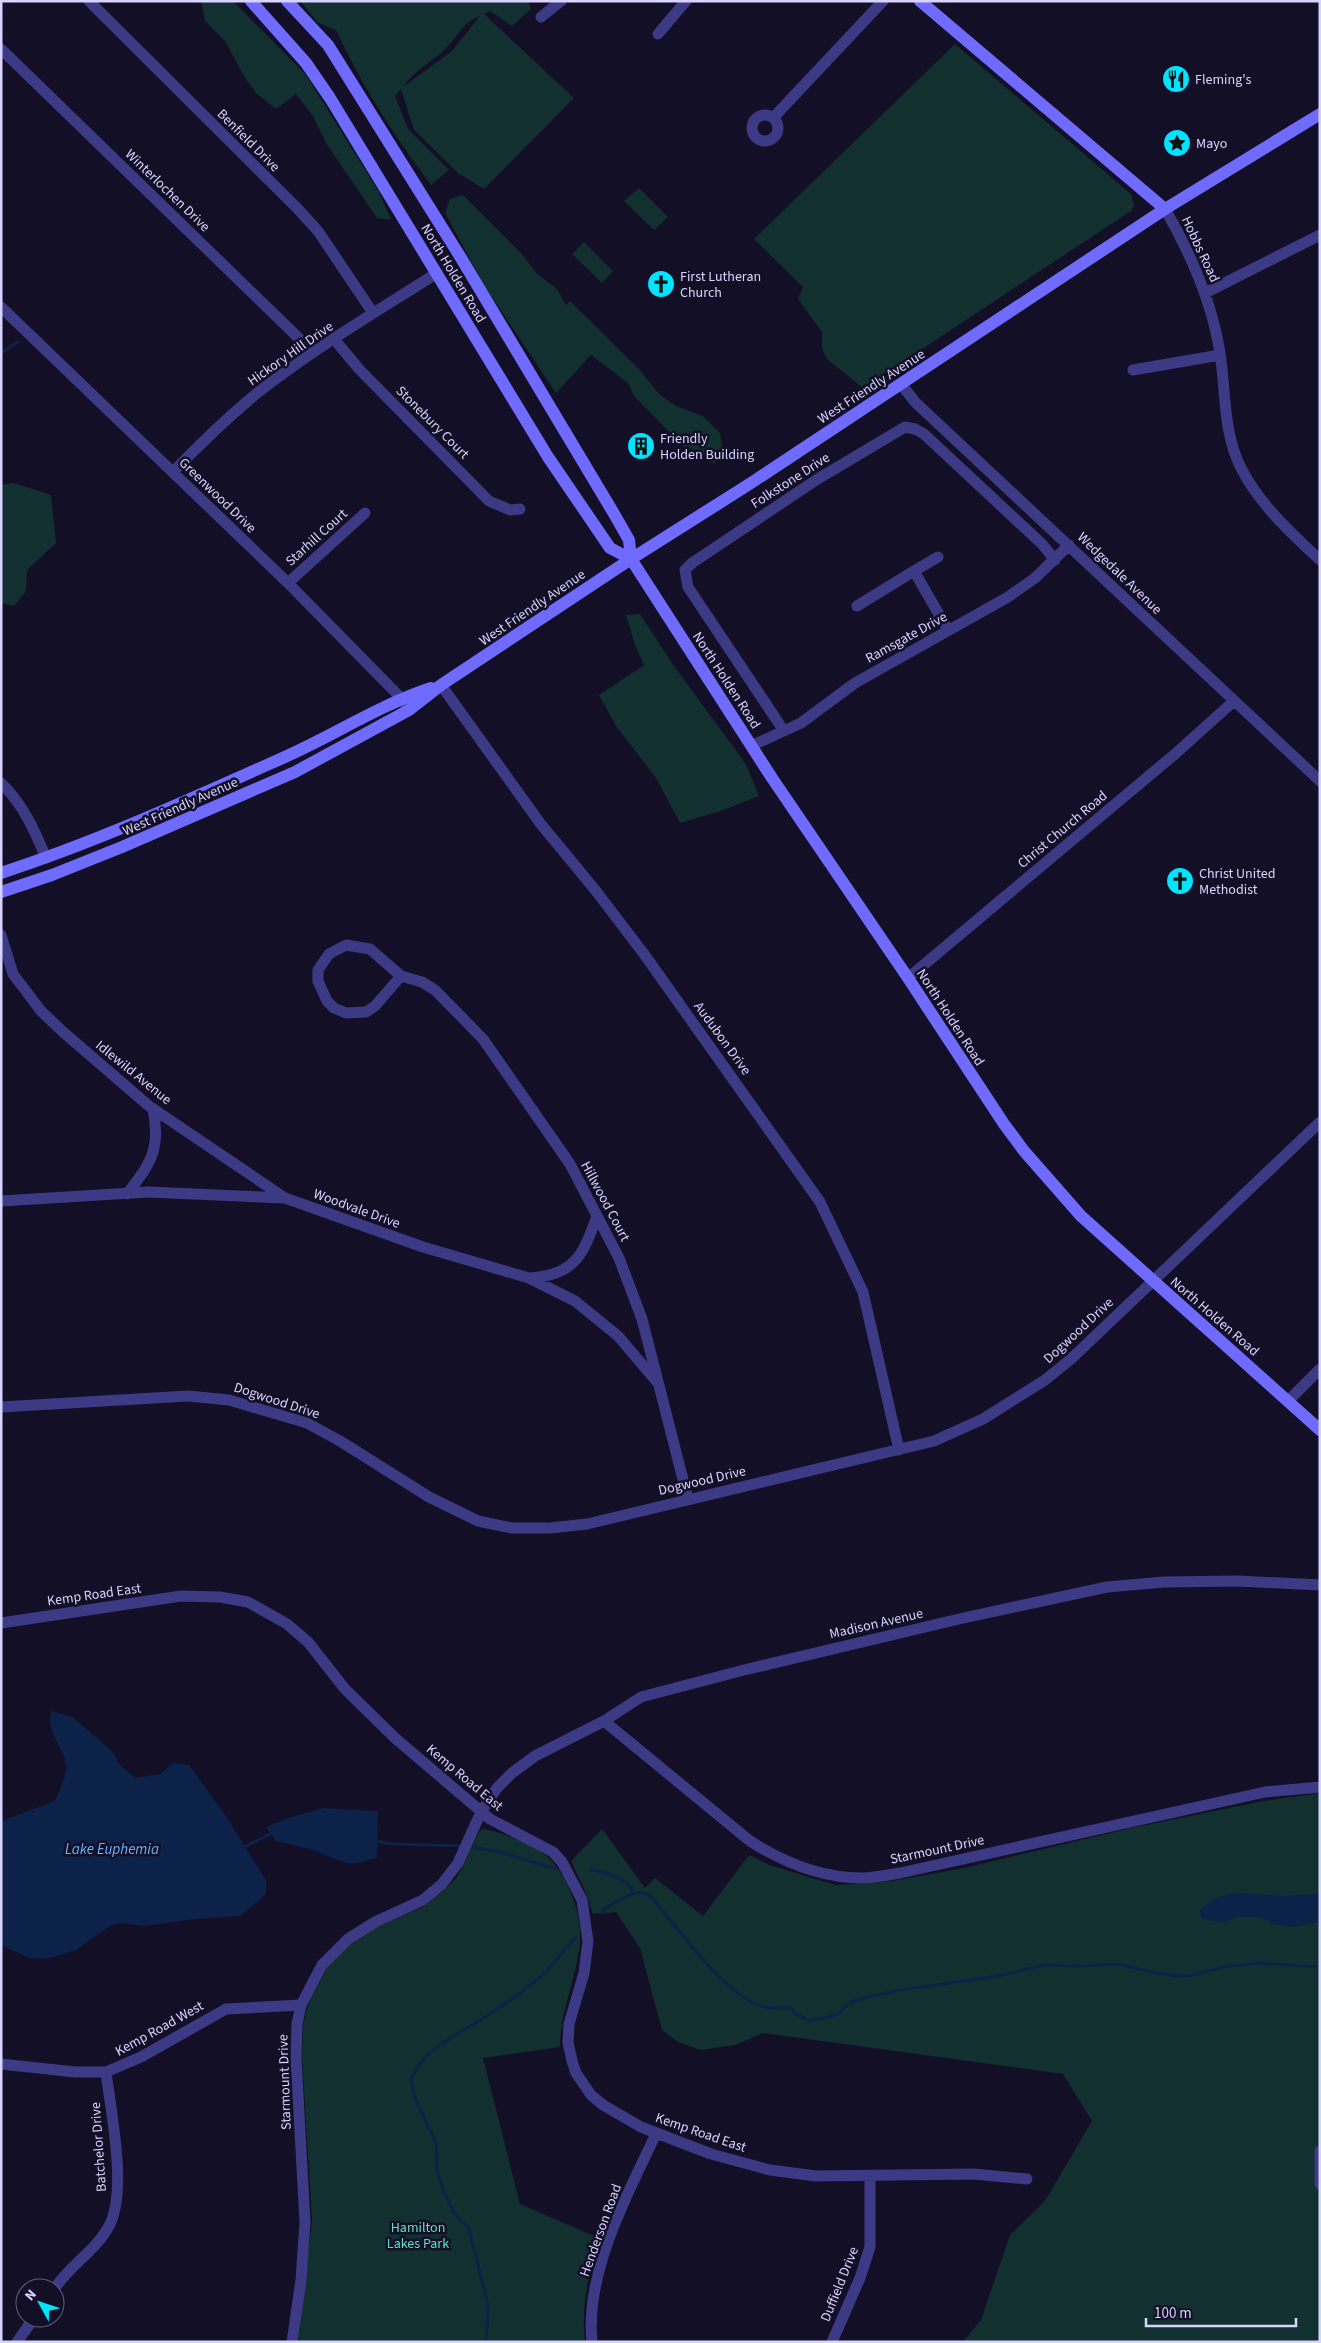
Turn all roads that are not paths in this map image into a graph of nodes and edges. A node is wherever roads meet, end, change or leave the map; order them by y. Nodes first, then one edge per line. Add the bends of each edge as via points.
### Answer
1 (89, 1) edge
2 (250, 1) edge
3 (286, 1) edge
4 (561, 1) edge
5 (686, 1) edge
6 (883, 1) edge
7 (920, 1) edge
8 (541, 17) dead end
9 (658, 34) dead end
10 (1, 49) edge
11 (1320, 114) edge
12 (773, 118) dead end
13 (1165, 209) junction
14 (1320, 235) edge
15 (437, 274) junction
16 (1205, 293) junction
17 (1, 307) edge
18 (373, 313) junction
19 (334, 339) junction
20 (313, 352) junction
21 (1220, 355) junction
22 (1133, 370) dead end
23 (901, 384) junction
24 (173, 472) junction
25 (520, 509) dead end
26 (365, 513) dead end
27 (1069, 545) junction
28 (938, 557) dead end
29 (631, 559) junction
30 (1054, 560) junction
31 (1320, 560) edge
32 (914, 570) junction
33 (288, 583) junction
34 (857, 606) dead end
35 (948, 630) junction
36 (441, 685) junction
37 (401, 698) junction
38 (1234, 701) junction
39 (409, 710) junction
40 (784, 731) junction
41 (752, 746) junction
42 (1320, 782) edge
43 (1, 784) edge
44 (46, 858) junction
45 (1, 873) edge
46 (1, 892) edge
47 (1, 935) edge
48 (401, 976) junction
49 (908, 978) junction
50 (153, 1109) junction
51 (1320, 1122) edge
52 (127, 1194) junction
53 (285, 1198) junction
54 (1, 1201) edge
55 (597, 1216) junction
56 (529, 1278) junction
57 (1152, 1281) junction
58 (1320, 1369) edge
59 (659, 1384) junction
60 (1288, 1401) junction
61 (1, 1407) edge
62 (1320, 1430) edge
63 (899, 1450) junction
64 (688, 1499) junction
65 (1320, 1585) edge
66 (1, 1623) edge
67 (604, 1721) junction
68 (1320, 1787) edge
69 (481, 1812) junction
70 (301, 2005) junction
71 (1, 2064) edge
72 (106, 2072) junction
73 (656, 2134) junction
74 (1320, 2151) edge
75 (870, 2177) junction
76 (1027, 2179) dead end
77 (1320, 2184) edge
78 (62, 2278) edge
79 (27, 2328) edge
80 (17, 2342) edge
81 (292, 2342) edge
82 (592, 2342) edge
83 (832, 2342) edge

1 - 18 street, Benfield Drive via 318,231
2 - 15 main road, North Holden Road via 316,77
3 - 29 main road, North Holden Road via 328,45 461,258 629,540
4 - 8 street
5 - 9 street
6 - 12 street
7 - 13 main road, Hobbs Road
10 - 20 street, Winterlochen Drive
11 - 13 main road, West Friendly Avenue
13 - 16 street, Hobbs Road via 1192,258
13 - 23 main road, West Friendly Avenue
14 - 16 street
15 - 18 street, Hickory Hill Drive
15 - 29 main road, North Holden Road via 590,521 610,548
16 - 21 street, Hobbs Road
17 - 24 street, Greenwood Drive
18 - 19 street, Hickory Hill Drive
19 - 20 street, Hickory Hill Drive
19 - 25 street, Stonebury Court via 489,501 510,510
20 - 24 street, Hickory Hill Drive via 257,394
21 - 22 street
21 - 31 street, Hobbs Road via 1226,421 1240,467 1268,510
23 - 27 street, Wedgedale Avenue via 916,402
23 - 29 main road, West Friendly Avenue
24 - 33 street, Greenwood Drive
26 - 33 street, Starhill Court
27 - 30 street, Ramsgate Drive
27 - 38 street, Wedgedale Avenue
28 - 32 street
29 - 36 main road, West Friendly Avenue
29 - 41 main road, North Holden Road
30 - 35 street, Ramsgate Drive via 1008,597
30 - 40 street, Folkstone Drive via 1035,537 915,429 905,427 816,480 705,553 686,570 688,586
32 - 34 street
32 - 35 street
33 - 37 street, Greenwood Drive
35 - 40 street, Ramsgate Drive via 855,683 802,723
36 - 37 main road, West Friendly Avenue
36 - 39 main road, West Friendly Avenue
36 - 63 street, Audubon Drive via 540,823 644,954 820,1202 863,1292
37 - 39 street, Greenwood Drive
37 - 44 main road, West Friendly Avenue via 288,756
38 - 42 street, Wedgedale Avenue
38 - 49 street, Christ Church Road
39 - 46 main road, West Friendly Avenue via 295,772 122,847
40 - 41 street, Ramsgate Drive
41 - 49 main road, North Holden Road
43 - 44 street via 26,815
44 - 45 main road, West Friendly Avenue
47 - 50 street, Idlewild Avenue via 13,974 41,1011
48 - 48 street, Hillwood Court via 370,949 352,945 329,954 318,970 318,981 327,1001 334,1008 356,1014 371,1009
48 - 55 street, Hillwood Court via 435,990 482,1039 570,1164
49 - 57 main road, North Holden Road via 1004,1124 1044,1177
50 - 52 street via 157,1128 153,1154 147,1168
50 - 53 street, Idlewild Avenue
51 - 57 street, Dogwood Drive
52 - 53 street, Woodvale Drive via 148,1192
52 - 54 street, Woodvale Drive
53 - 56 street, Woodvale Drive via 423,1247
55 - 56 street via 586,1245 574,1262 552,1276
55 - 59 street, Hillwood Court via 619,1258 642,1319
56 - 59 street, Woodvale Drive via 575,1301 618,1336
57 - 60 main road, North Holden Road
57 - 63 street, Dogwood Drive via 1071,1359 1019,1399 983,1420 934,1441
58 - 60 street
59 - 64 street, Hillwood Court
60 - 62 main road, North Holden Road
61 - 64 street, Dogwood Drive via 188,1396 229,1400 306,1423 456,1512 478,1521 512,1528 587,1524
63 - 64 street, Dogwood Drive
65 - 67 street, Madison Avenue via 1201,1581 1107,1587 744,1670 641,1697
66 - 69 street, Kemp Road East via 182,1596 248,1602 287,1624 308,1642 346,1689 383,1726
67 - 68 street, Starmount Drive via 750,1841 774,1856 827,1874 862,1878 900,1874 1265,1792
67 - 69 street, Madison Avenue via 535,1756 512,1773
69 - 70 street, Starmount Drive via 458,1863 442,1884 423,1900 375,1922 348,1940 322,1966
69 - 73 street, Kemp Road East via 553,1852 575,1884 585,1911 588,1941 584,1973 569,2024 572,2061 591,2095
70 - 72 street, Kemp Road West via 226,2009 141,2057
70 - 81 street, Starmount Drive via 296,2058 306,2222
71 - 72 street, Kemp Road West
72 - 78 street, Batchelor Drive via 117,2177 116,2205 110,2225 98,2242
73 - 75 street, Kemp Road East via 711,2154 770,2170 816,2176
73 - 82 street, Henderson Road via 610,2239 598,2275 591,2308
74 - 77 street
75 - 76 street, Kemp Road East via 974,2174
75 - 83 street, Duffield Drive via 870,2247
79 - 80 street

